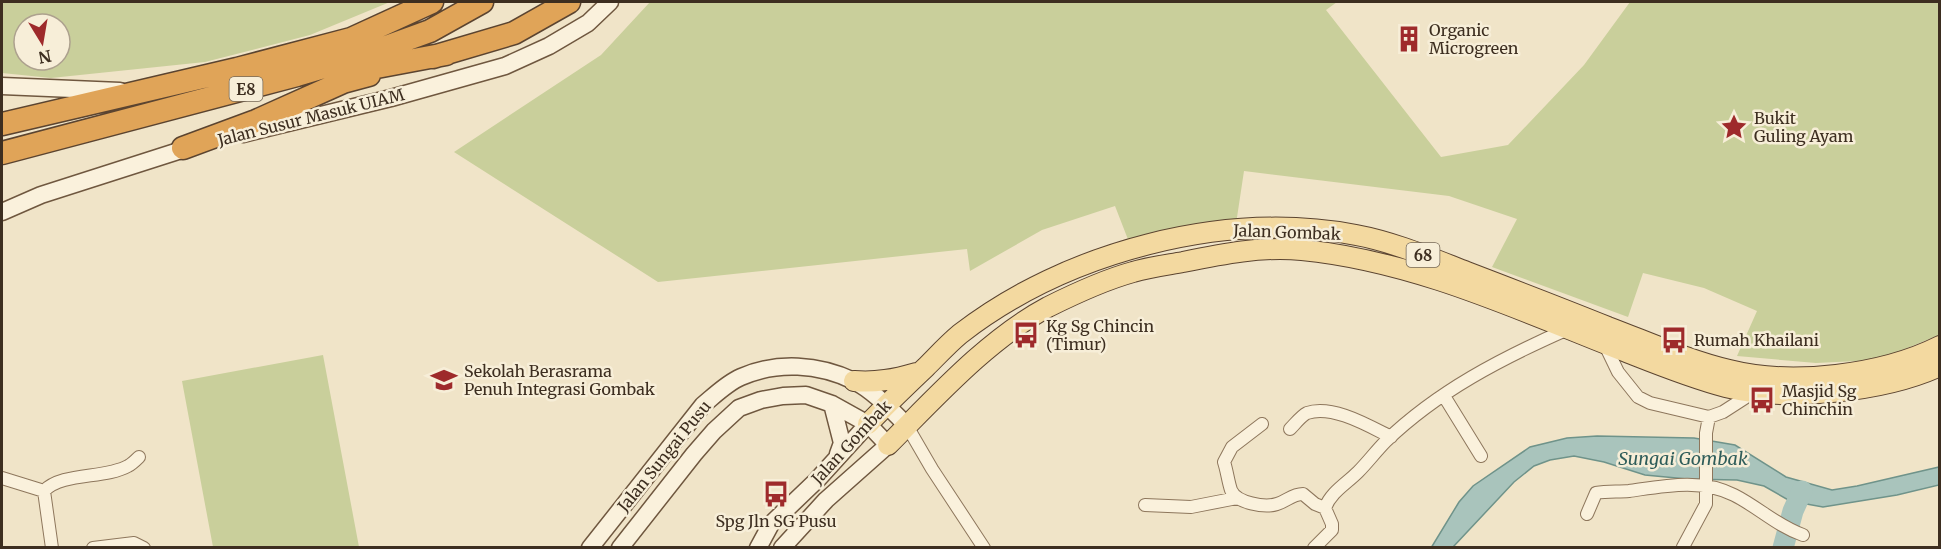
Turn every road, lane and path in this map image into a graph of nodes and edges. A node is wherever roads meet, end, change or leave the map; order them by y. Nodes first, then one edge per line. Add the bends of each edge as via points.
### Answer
1 (432, 2) edge
2 (482, 2) edge
3 (569, 2) edge
4 (610, 2) edge
5 (446, 54) junction
6 (2, 86) edge
7 (138, 92) junction
8 (2, 124) edge
9 (109, 125) junction
10 (183, 148) junction
11 (2, 153) edge
12 (2, 165) edge
13 (2, 212) edge
14 (1568, 329) junction
15 (1604, 343) junction
16 (1940, 346) edge
17 (1940, 366) edge
18 (922, 371) junction
19 (854, 381) junction
20 (1754, 392) junction
21 (1443, 396) junction
22 (832, 404) junction
23 (886, 404) junction
24 (1709, 417) junction
25 (868, 424) junction
26 (1262, 424) dead end
27 (907, 426) junction
28 (1290, 429) dead end
29 (1391, 437) junction
30 (888, 445) junction
31 (838, 454) junction
32 (1481, 456) dead end
33 (139, 457) dead end
34 (2, 478) edge
35 (1707, 485) junction
36 (44, 491) junction
37 (1237, 498) junction
38 (1145, 505) dead end
39 (1325, 508) junction
40 (1587, 514) dead end
41 (1799, 534) dead end
42 (52, 548) edge
43 (93, 548) edge
44 (144, 548) edge
45 (590, 548) edge
46 (620, 548) edge
47 (758, 548) edge
48 (782, 548) edge
49 (984, 548) edge
50 (1314, 548) edge
51 (1685, 548) edge

1 - 7 highway, E8 via 351,39
2 - 9 highway, E8 via 430,32 364,55
3 - 5 highway via 514,33
4 - 10 main road, Jalan Susur Masuk UIAM via 588,23 505,66
5 - 9 highway
5 - 10 highway via 343,82
6 - 7 main road
7 - 8 highway, E8
9 - 11 highway, E8
9 - 12 highway
10 - 13 main road, Jalan Susur Masuk UIAM via 41,195
14 - 15 main road, Jalan Gombak / 68
14 - 21 street via 1500,360
14 - 27 main road, Jalan Gombak / 68 via 1448,282 1382,263 1302,250 1228,253 1132,272 1047,308 978,357
15 - 20 main road, Jalan Gombak / 68 via 1684,375
15 - 24 street via 1618,372 1638,397
16 - 18 main road, Jalan Gombak / 68 via 1896,364 1854,373 1785,377 1732,371 1690,359 1388,243 1305,229 1260,228 1217,231 1088,262 1036,286 986,317 959,335
17 - 20 main road, Jalan Gombak / 68 via 1862,388 1785,394
18 - 19 main road via 872,383
18 - 23 main road, Jalan Gombak / 68
19 - 23 main road, Jalan Sungai Pusu
19 - 45 main road, Jalan Sungai Pusu via 818,368 797,367 770,368 740,377 704,405
20 - 24 street
21 - 29 street
21 - 32 street
22 - 25 main road, Jalan Sungai Pusu
22 - 31 main road via 842,443
22 - 46 main road, Jalan Sungai Pusu via 806,395 761,400 740,408 694,454
23 - 25 main road, Jalan Gombak / 68
23 - 27 main road, Jalan Sungai Pusu
24 - 35 street
25 - 30 main road, Jalan Sungai Pusu
25 - 31 main road, Jalan Gombak / 68
26 - 37 street via 1232,447 1224,462 1231,492
27 - 30 main road, Jalan Gombak / 68
27 - 49 street
28 - 29 street via 1306,414 1323,410
29 - 39 street via 1335,492
30 - 48 main road, Jalan Gombak / 68 via 826,500
31 - 47 main road, Jalan Gombak / 68 via 771,524
33 - 36 street via 115,471 64,481
34 - 36 street
35 - 40 street via 1596,493
35 - 41 street via 1753,505
35 - 51 street via 1706,504
36 - 42 street
37 - 38 street via 1191,507
37 - 39 street via 1268,507 1303,494
39 - 50 street via 1332,530
43 - 44 street via 134,543

